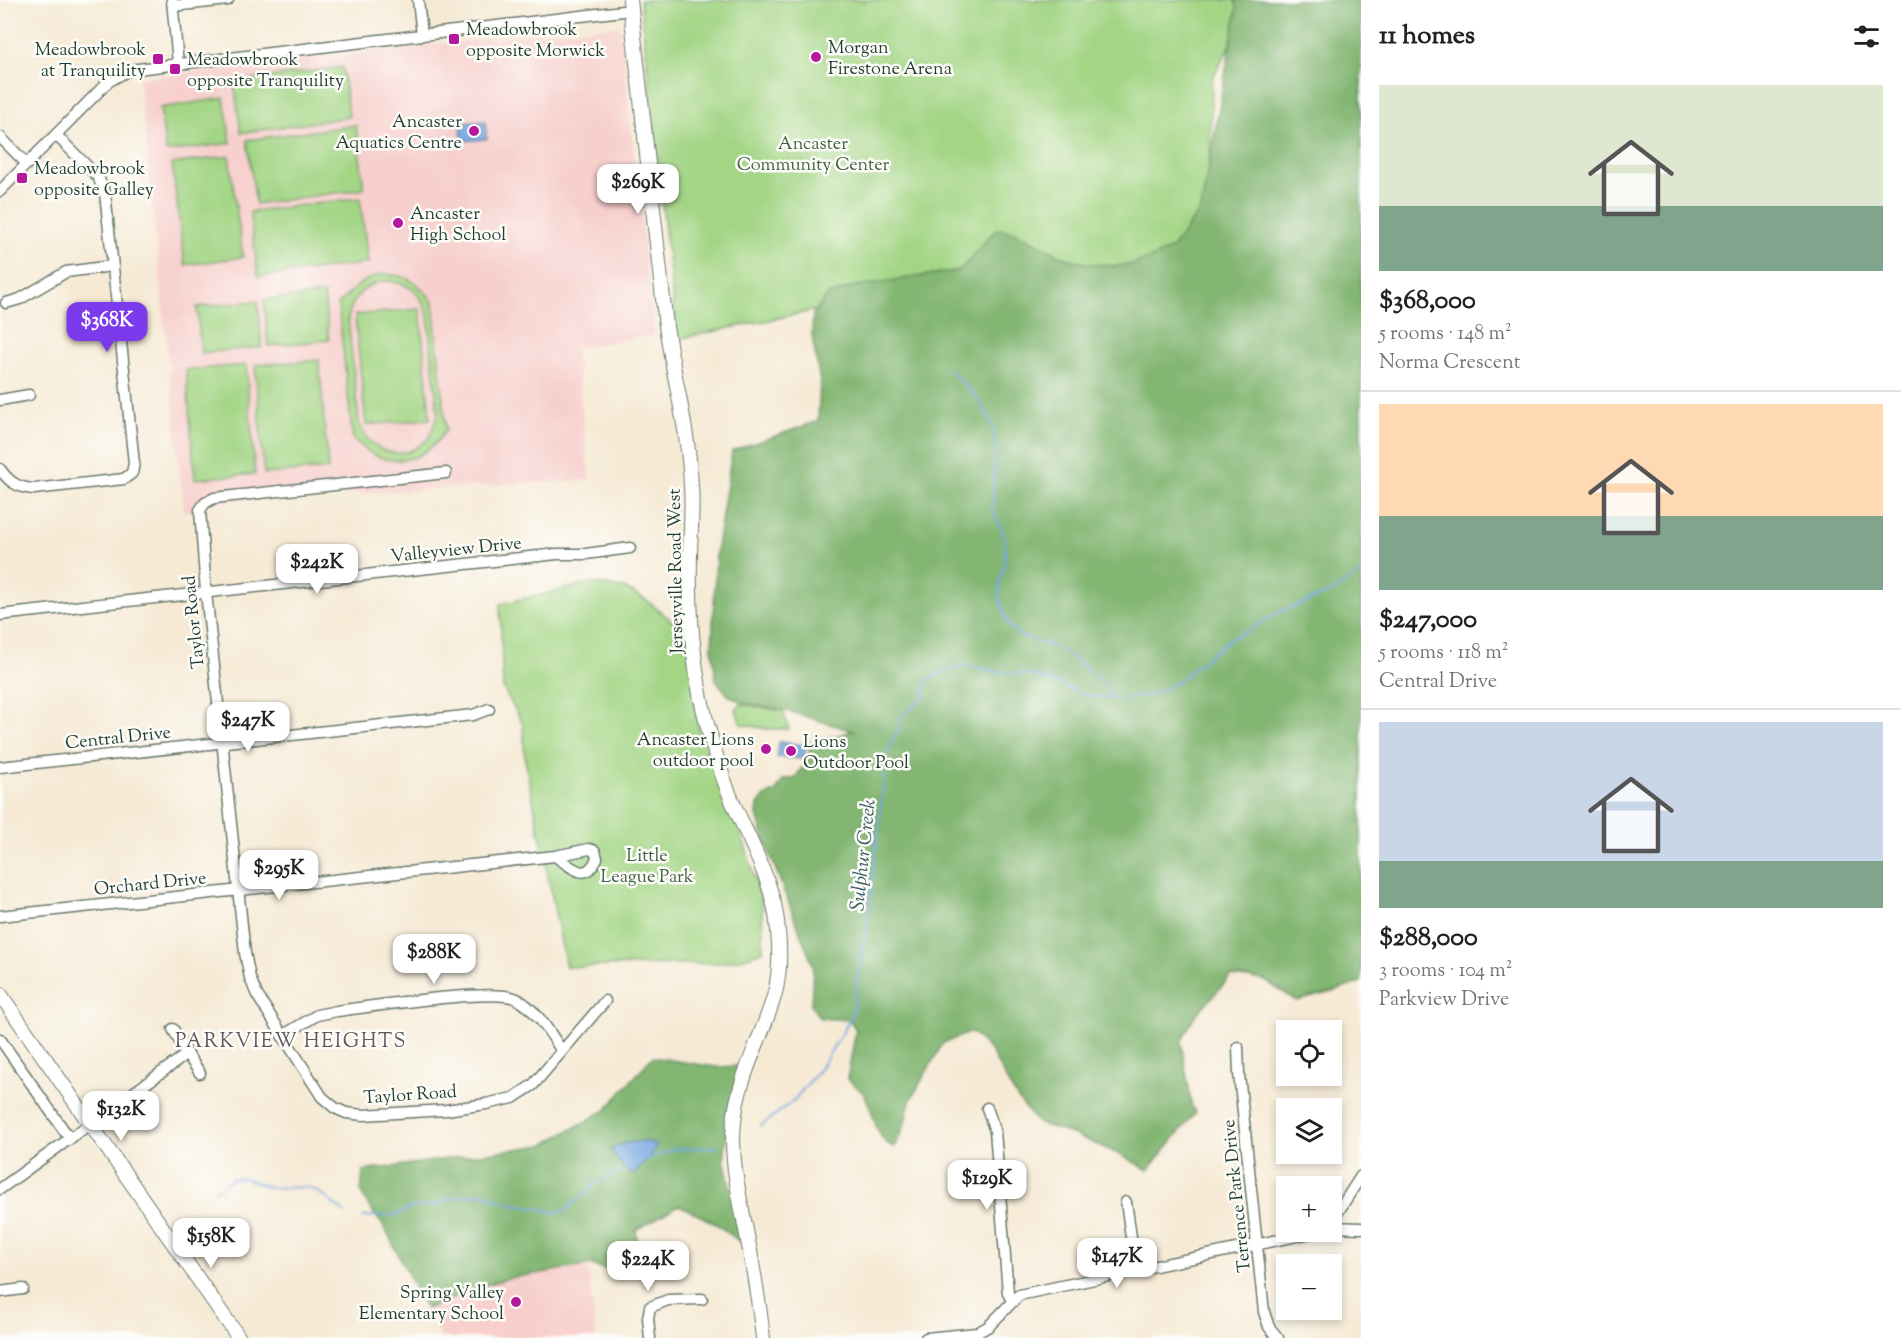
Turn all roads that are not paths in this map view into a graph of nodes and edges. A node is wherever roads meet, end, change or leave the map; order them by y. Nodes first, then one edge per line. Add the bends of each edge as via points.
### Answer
1 (228, 0) edge
2 (418, 0) edge
3 (173, 3) edge
4 (630, 5) edge
5 (422, 35) junction
6 (178, 63) junction
7 (56, 135) junction
8 (0, 136) edge
9 (27, 164) junction
10 (0, 191) edge
11 (112, 266) junction
12 (6, 303) dead end
13 (29, 395) dead end
14 (0, 400) edge
15 (0, 469) edge
16 (446, 473) dead end
17 (630, 548) dead end
18 (206, 592) junction
19 (0, 615) edge
20 (489, 709) dead end
21 (223, 742) junction
22 (0, 767) edge
23 (555, 856) dead end
24 (239, 891) junction
25 (0, 916) edge
26 (0, 993) edge
27 (605, 1001) dead end
28 (174, 1029) dead end
29 (282, 1036) junction
30 (0, 1039) edge
31 (1238, 1047) dead end
32 (562, 1051) junction
33 (187, 1054) junction
34 (200, 1073) dead end
35 (987, 1108) dead end
36 (89, 1124) junction
37 (70, 1139) junction
38 (1361, 1176) edge
39 (0, 1189) edge
40 (1126, 1202) dead end
41 (1342, 1206) edge
42 (1342, 1227) edge
43 (1361, 1228) edge
44 (1276, 1240) edge
45 (1258, 1244) junction
46 (1136, 1271) junction
47 (23, 1289) dead end
48 (0, 1292) edge
49 (702, 1299) dead end
50 (1012, 1301) junction
51 (239, 1338) edge
52 (650, 1338) edge
53 (763, 1338) edge
54 (927, 1338) edge
55 (1276, 1338) edge

1 - 3 street
2 - 5 street
3 - 6 street
4 - 5 street
4 - 53 main road, Jerseyville Road West via 666,326 689,455 691,612 701,697 722,773 773,897 778,928 775,991 748,1062 736,1110 732,1152
5 - 6 street
6 - 7 street via 120,74
7 - 9 street
7 - 11 street via 103,184
8 - 9 street
9 - 10 street
11 - 12 street via 66,272
11 - 15 street via 134,463 132,474 124,479 34,489 11,483
13 - 14 street
16 - 18 street, Taylor Road via 214,498 200,510
17 - 18 street, Valleyview Drive
18 - 19 street, Valleyview Drive
18 - 21 street, Taylor Road
20 - 21 street, Central Drive via 473,715
21 - 22 street, Central Drive
21 - 24 street, Taylor Road
23 - 24 street, Orchard Drive
24 - 25 street, Orchard Drive
24 - 29 street, Taylor Road via 250,978
26 - 36 main road
27 - 32 street, Taylor Road
28 - 33 street
29 - 32 street via 317,1015 337,1011 496,995 516,997 532,1011
29 - 32 street, Taylor Road via 334,1108 363,1116 446,1110 513,1098 533,1085
30 - 37 street
31 - 45 street, Terrence Park Drive
33 - 34 street
33 - 36 street
35 - 50 street via 995,1131 1008,1293
36 - 37 street
36 - 51 main road
37 - 39 street
38 - 41 street
40 - 46 street
42 - 43 street
44 - 45 street
45 - 46 street
45 - 55 street, Terrence Park Drive via 1264,1312
46 - 50 street via 1059,1285 1019,1295
47 - 48 street
49 - 52 street via 668,1300 650,1307
50 - 54 street via 977,1333

